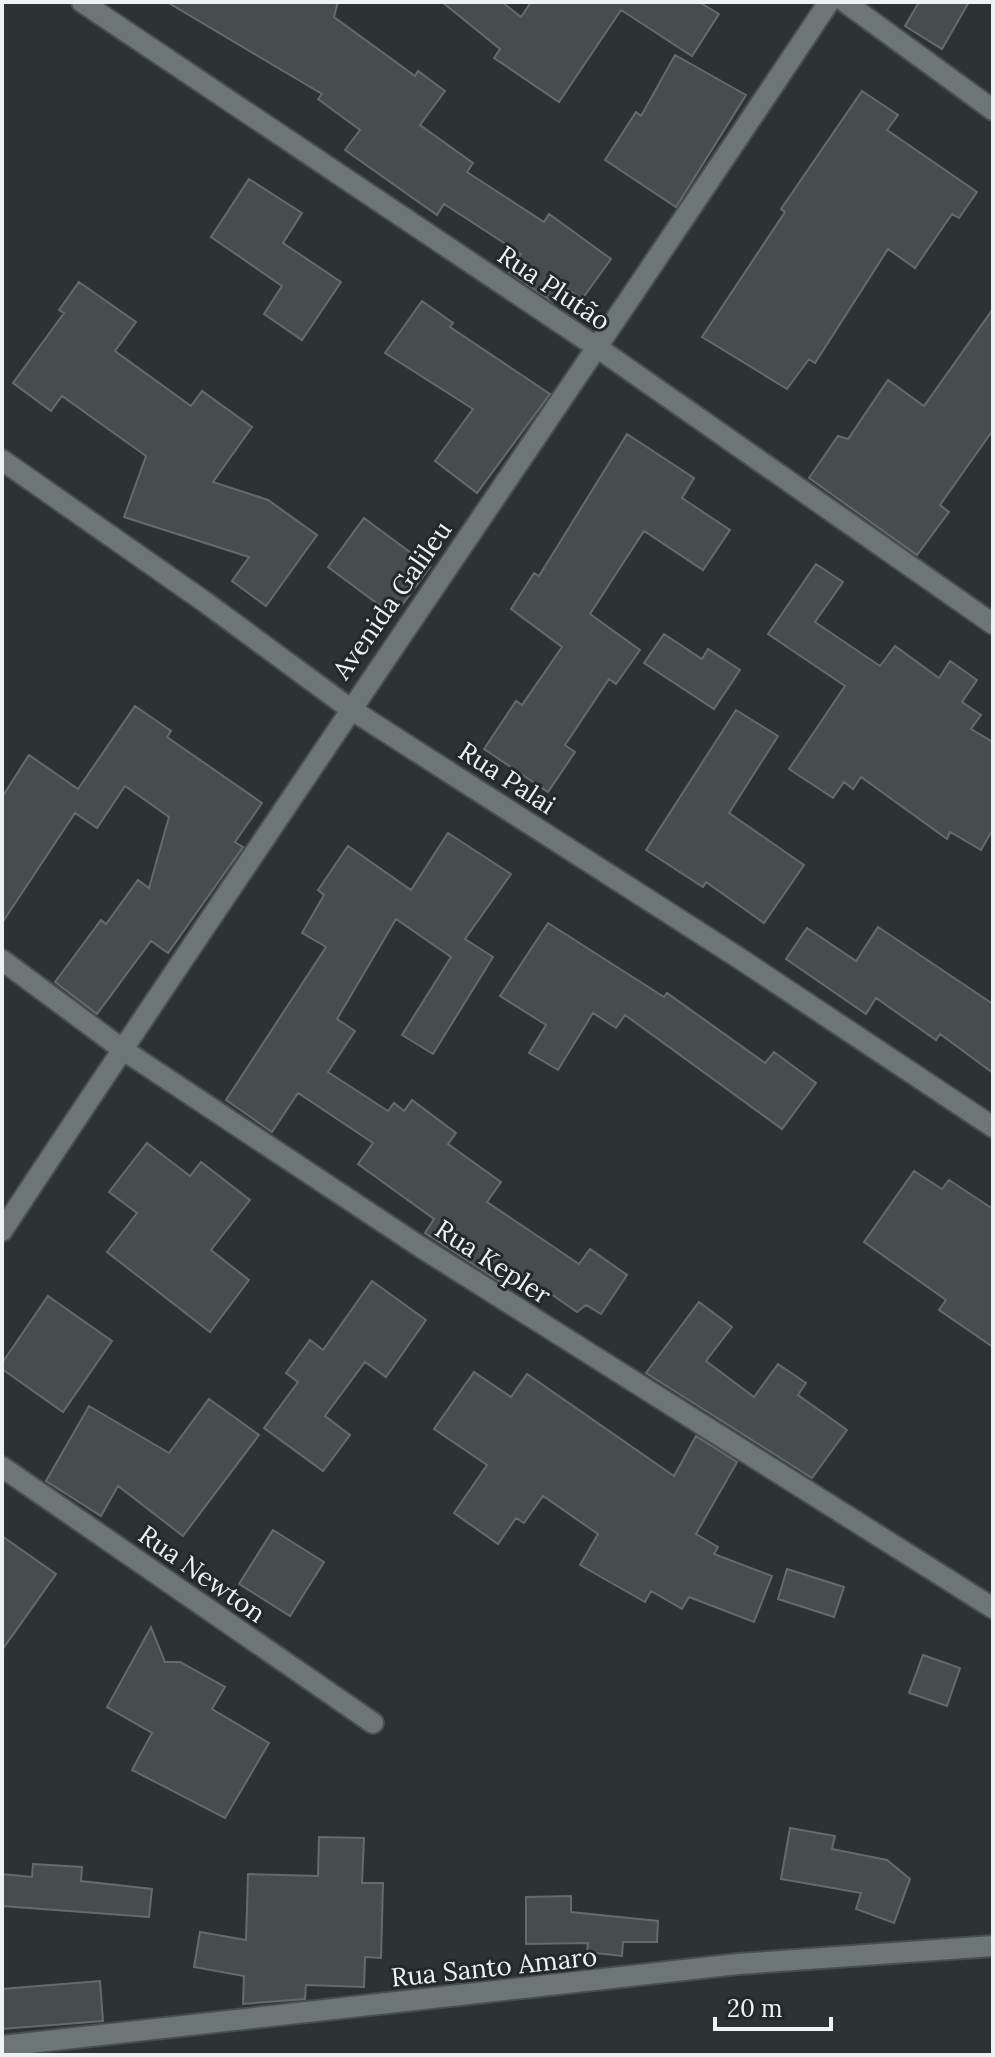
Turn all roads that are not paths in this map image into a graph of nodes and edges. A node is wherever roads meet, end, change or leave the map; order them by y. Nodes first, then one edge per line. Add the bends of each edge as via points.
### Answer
1 (82, 2) edge
2 (829, 2) edge
3 (845, 2) edge
4 (993, 110) edge
5 (598, 348) junction
6 (2, 460) edge
7 (993, 624) edge
8 (349, 708) junction
9 (2, 960) edge
10 (122, 1049) junction
11 (993, 1127) edge
12 (2, 1231) edge
13 (2, 1467) edge
14 (993, 1608) edge
15 (373, 1723) dead end
16 (993, 1946) edge
17 (2, 2046) edge

1 - 5 street, Rua Plutão
2 - 5 street, Avenida Galileu
3 - 4 street
5 - 7 street, Rua Plutão
5 - 8 street, Avenida Galileu
6 - 8 street, Rua Palai
8 - 10 street, Avenida Galileu
8 - 11 street, Rua Palai
9 - 10 street, Rua Kepler
10 - 12 street, Avenida Galileu
10 - 14 street, Rua Kepler via 419,1246
13 - 15 street, Rua Newton
16 - 17 street, Rua Santo Amaro via 738,1964

